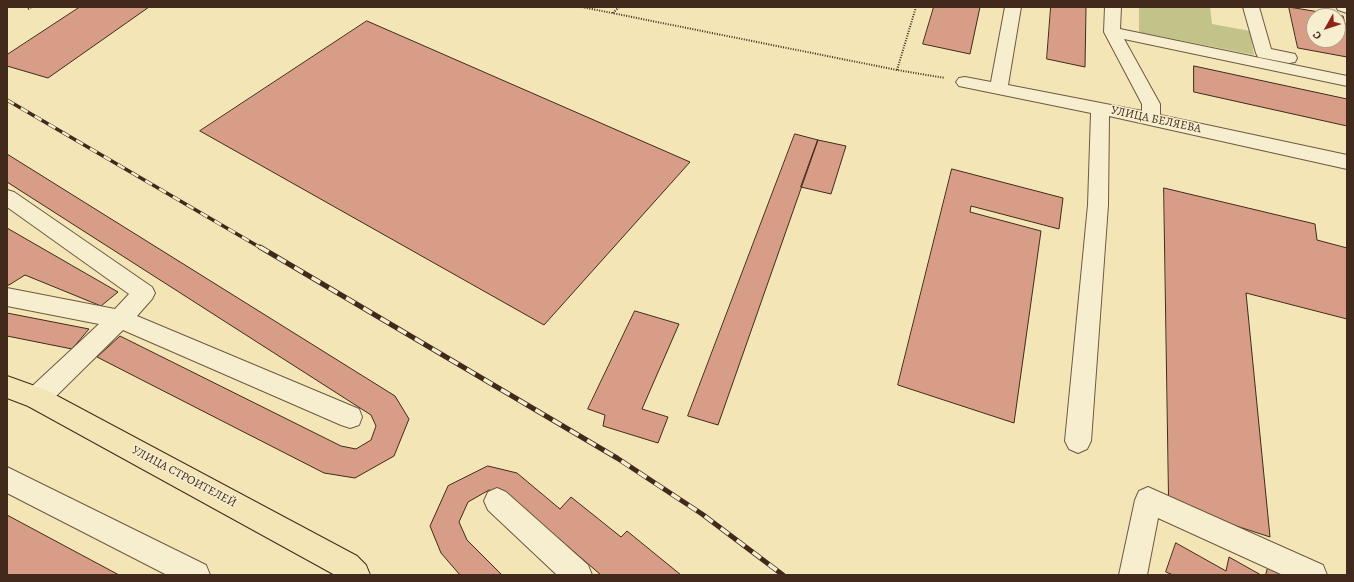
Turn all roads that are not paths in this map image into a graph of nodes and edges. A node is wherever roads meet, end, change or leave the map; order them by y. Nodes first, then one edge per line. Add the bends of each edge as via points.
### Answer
1 (1013, 7) edge
2 (1113, 7) edge
3 (1251, 7) edge
4 (1344, 7) edge
5 (1347, 8) edge
6 (1112, 32) junction
7 (1347, 70) edge
8 (1347, 81) edge
9 (965, 82) road end
10 (999, 88) junction
11 (1100, 108) junction
12 (1151, 119) junction
13 (1347, 162) edge
14 (7, 197) edge
15 (7, 297) edge
16 (120, 319) junction
17 (7, 387) edge
18 (37, 398) junction
19 (350, 417) dead end
20 (1078, 441) dead end
21 (7, 479) edge
22 (497, 501) dead end
23 (348, 572) edge
24 (196, 575) edge
25 (578, 575) edge
26 (1133, 575) edge
27 (1313, 575) edge

1 - 10 street
2 - 6 street
3 - 7 street via 1264,53
4 - 5 street
6 - 8 street
6 - 12 street via 1150,104
9 - 10 street, УЛИЦА БЕЛЯЕВА
10 - 11 street, УЛИЦА БЕЛЯЕВА
11 - 12 street, УЛИЦА БЕЛЯЕВА
11 - 20 street via 1098,205
12 - 13 street, УЛИЦА БЕЛЯЕВА
14 - 16 street via 144,293
15 - 16 street
16 - 18 street
16 - 19 street
17 - 18 main road, УЛИЦА СТРОИТЕЛЕЙ
18 - 23 main road, УЛИЦА СТРОИТЕЛЕЙ
21 - 24 street
22 - 25 street
26 - 27 street via 1148,500

